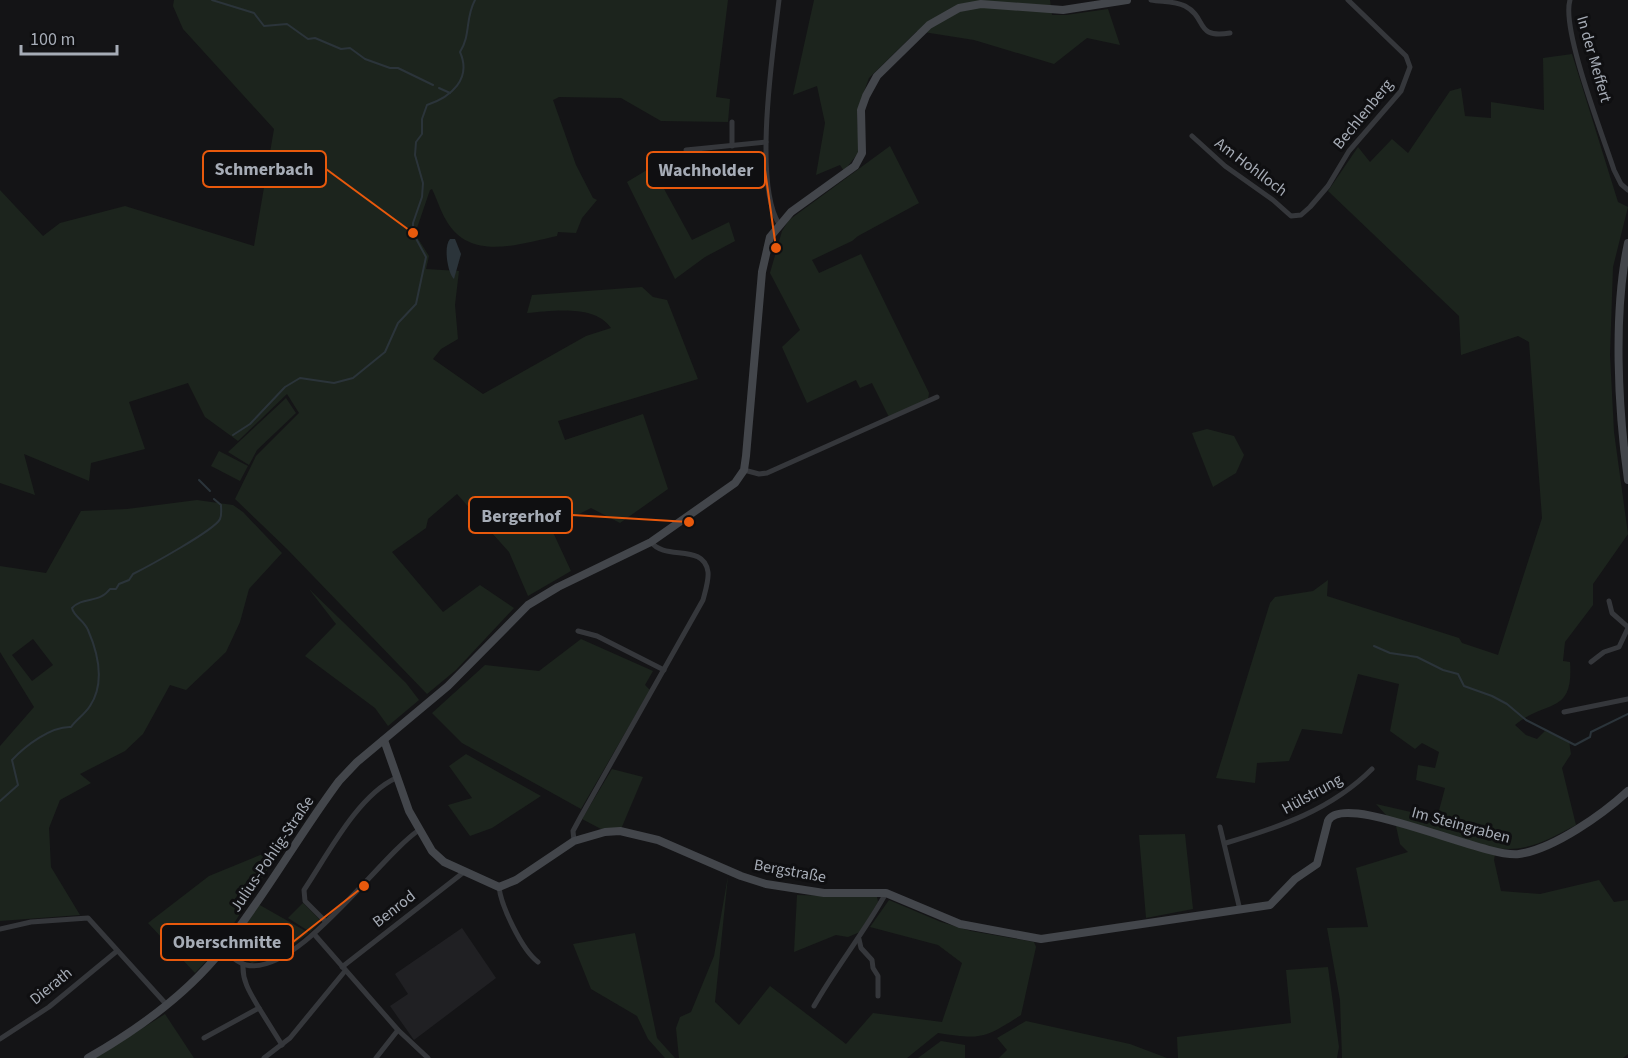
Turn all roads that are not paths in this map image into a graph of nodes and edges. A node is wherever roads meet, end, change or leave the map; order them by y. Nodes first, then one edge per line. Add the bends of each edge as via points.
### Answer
1 (779, 0) edge
2 (1126, 0) edge
3 (1151, 0) edge
4 (1348, 0) edge
5 (1570, 0) edge
6 (1230, 33) dead end
7 (732, 122) dead end
8 (1192, 136) dead end
9 (766, 142) junction
10 (732, 146) junction
11 (686, 150) dead end
12 (1628, 190) edge
13 (1295, 218) joint
14 (779, 224) junction
15 (1628, 243) edge
16 (937, 398) dead end
17 (744, 470) junction
18 (1628, 480) edge
19 (651, 542) junction
20 (1609, 601) dead end
21 (1628, 627) edge
22 (578, 631) dead end
23 (1591, 662) dead end
24 (664, 670) junction
25 (1628, 699) edge
26 (1564, 712) dead end
27 (384, 740) junction
28 (1372, 770) dead end
29 (396, 778) junction
30 (1628, 791) edge
31 (1220, 827) dead end
32 (419, 830) junction
33 (574, 841) junction
34 (1226, 843) junction
35 (1310, 870) joint
36 (464, 872) junction
37 (499, 887) junction
38 (886, 893) junction
39 (1240, 910) junction
40 (325, 921) junction
41 (0, 929) edge
42 (314, 934) junction
43 (859, 939) junction
44 (223, 950) junction
45 (117, 951) junction
46 (538, 962) dead end
47 (243, 964) junction
48 (343, 969) junction
49 (878, 996) dead end
50 (166, 1004) junction
51 (814, 1006) dead end
52 (259, 1008) junction
53 (398, 1030) junction
54 (204, 1038) dead end
55 (0, 1039) edge
56 (282, 1045) junction
57 (88, 1058) edge
58 (264, 1058) edge
59 (376, 1058) edge
60 (428, 1058) edge

1 - 9 street
2 - 14 street via 1063,10 970,5 938,18 878,76 866,96 861,110 862,153 855,166
3 - 6 street via 1186,7 1210,34
4 - 13 street, Bechlenberg via 1406,56 1410,62 1408,76 1401,91 1349,151 1329,186
5 - 12 street, In der Meffert via 1567,13 1573,43 1614,170
7 - 10 street
8 - 13 street, Am Hohlloch
9 - 10 street
9 - 14 street via 771,212
10 - 11 street
14 - 17 street via 770,237 764,259
15 - 18 street via 1621,298 1620,372
16 - 17 street via 767,473
17 - 19 street, Julius-Pohlig-Straße via 724,492
19 - 24 street via 660,551 698,555 709,573 700,609
19 - 27 street, Julius-Pohlig-Straße via 558,587 528,606 423,708
20 - 21 street via 1612,613
21 - 23 street via 1619,647
22 - 24 street via 597,636
24 - 33 street via 573,831
25 - 26 street
27 - 29 street
27 - 44 street, Julius-Pohlig-Straße via 339,781
28 - 34 street, Hülstrung via 1298,820
29 - 32 street
29 - 40 street via 349,823 304,890 304,901
30 - 35 street, Im Steingraben via 1599,817 1541,847 1518,854 1496,853 1396,822 1340,812 1330,816 1320,859
31 - 34 street
32 - 36 street via 438,858
32 - 40 street
33 - 37 street, Bergstraße
33 - 38 street, Bergstraße via 620,831 658,840 741,876 784,888
34 - 39 street
35 - 39 street, Bergstraße via 1270,904
36 - 37 street
36 - 48 street, Benrod
37 - 46 street via 500,898 523,943
38 - 39 street, Bergstraße via 960,924 1041,939
38 - 43 street
40 - 42 street
41 - 45 street via 88,918
42 - 47 street via 268,963
42 - 48 street
43 - 49 street via 878,976
43 - 51 street
44 - 47 street
44 - 50 street, Julius-Pohlig-Straße
45 - 50 street
45 - 55 street, Dierath via 49,1007
47 - 52 street via 247,988
48 - 53 street
48 - 56 street, Benrod
50 - 57 street, Julius-Pohlig-Straße
52 - 54 street
52 - 56 street
53 - 59 street
53 - 60 street
56 - 58 street, Benrod

